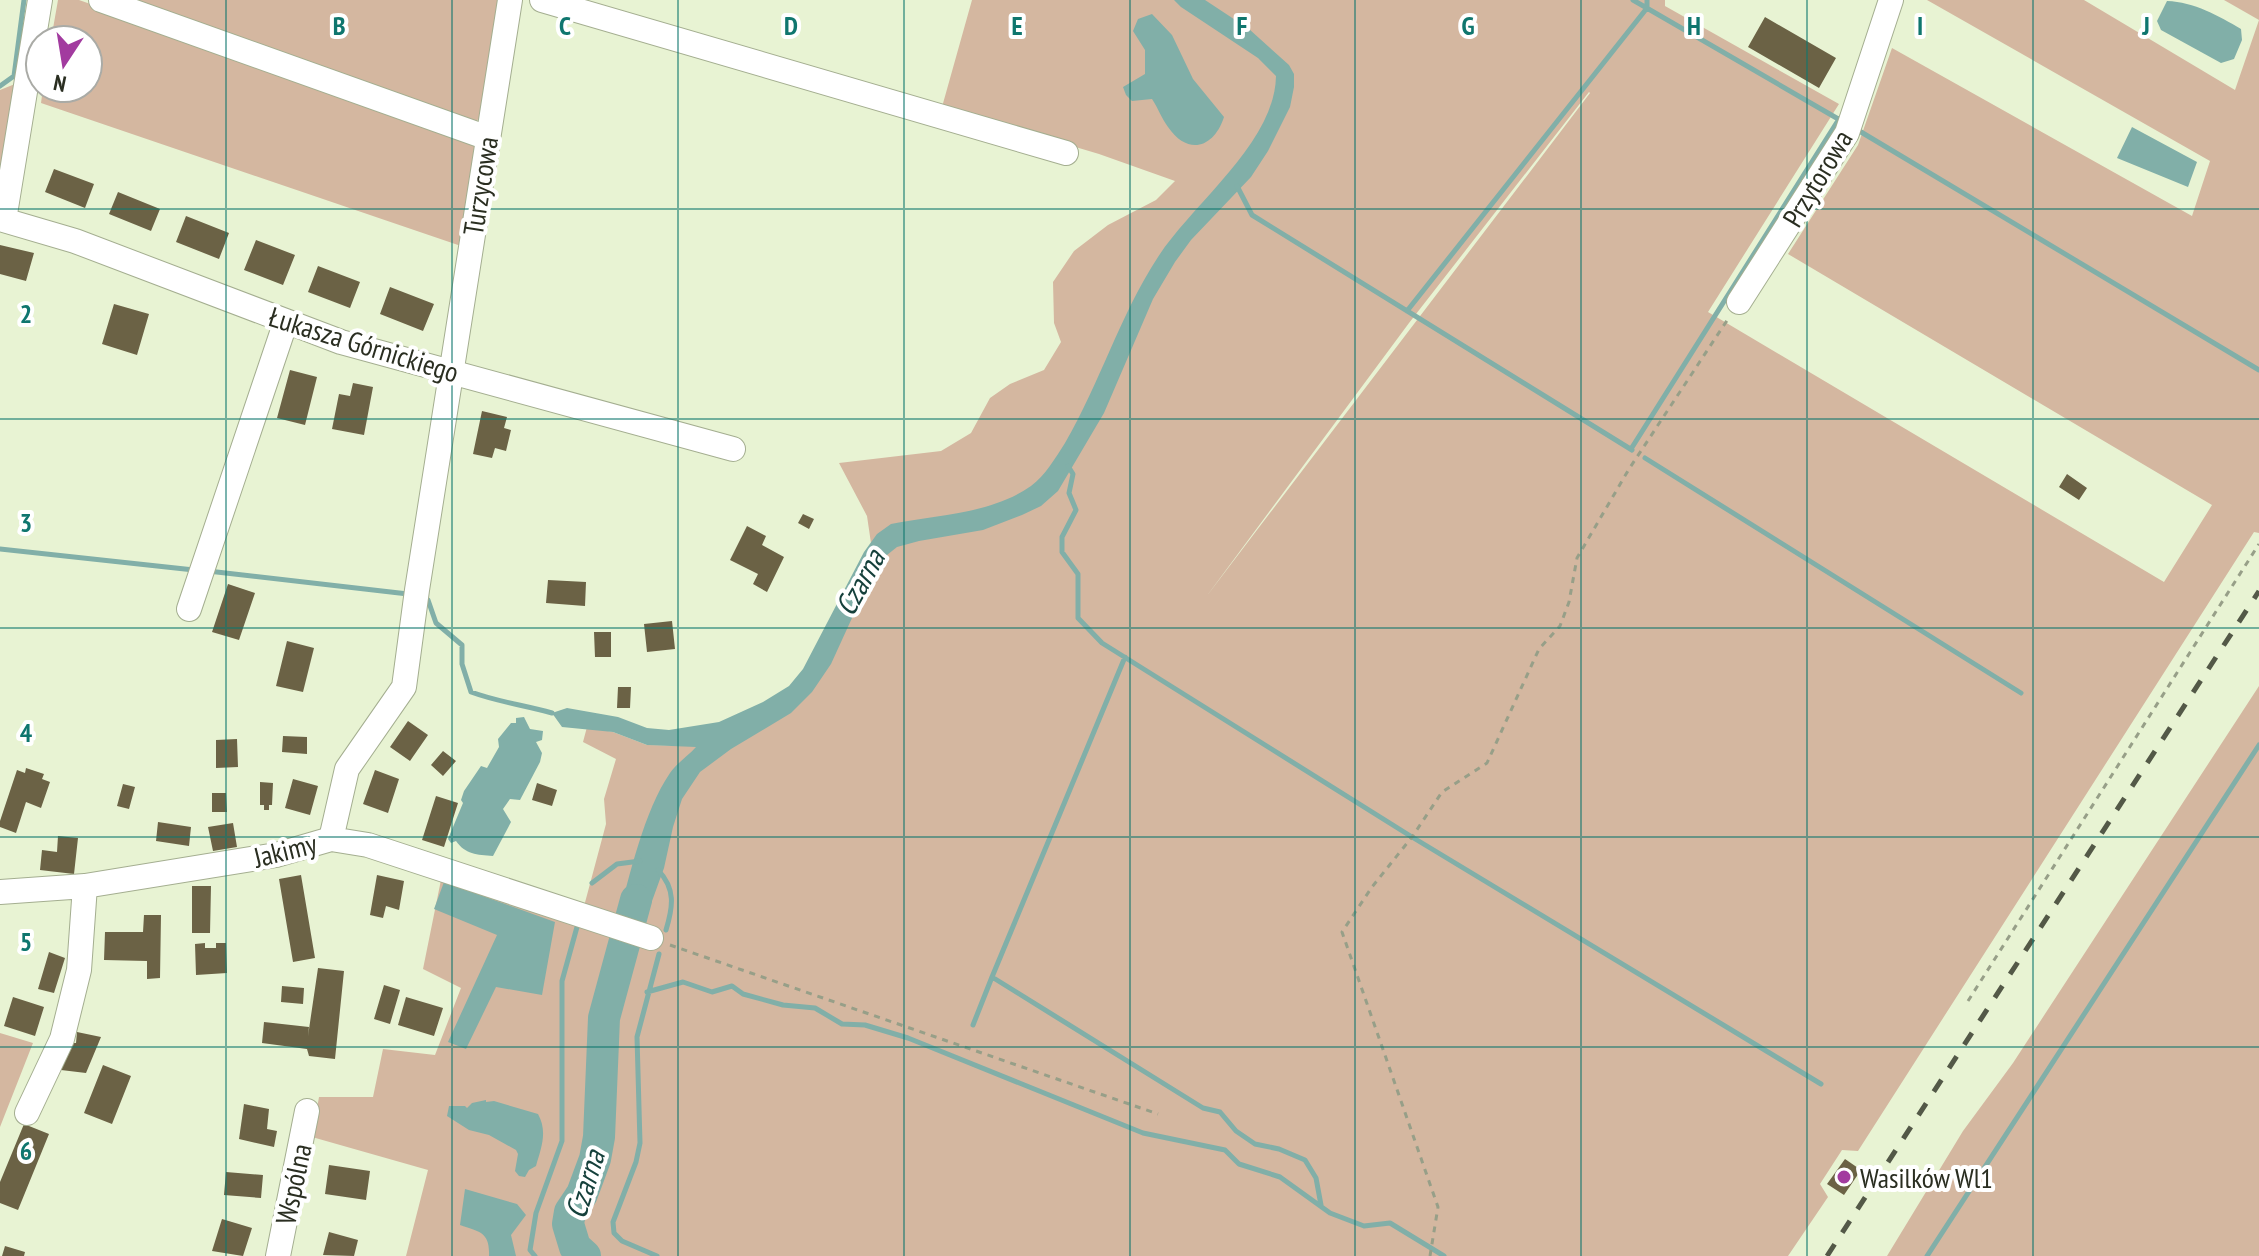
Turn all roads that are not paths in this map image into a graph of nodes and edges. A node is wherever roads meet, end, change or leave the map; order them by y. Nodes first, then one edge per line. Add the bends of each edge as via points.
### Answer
1 (40, 0) edge
2 (101, 0) edge
3 (510, 0) edge
4 (542, 0) edge
5 (1891, 0) edge
6 (488, 138) junction
7 (1066, 153) dead end
8 (2, 220) edge
9 (1739, 302) road end
10 (286, 321) junction
11 (452, 372) junction
12 (733, 449) dead end
13 (189, 609) dead end
14 (331, 839) junction
15 (85, 886) junction
16 (0, 892) edge
17 (651, 938) road end
18 (307, 1111) dead end
19 (27, 1113) dead end
20 (278, 1256) edge

1 - 8 street
2 - 6 street
3 - 6 street, Turzycowa
4 - 7 street
5 - 9 street, Przytorowa via 1847,133
6 - 11 street, Turzycowa
8 - 10 street, Łukasza Górnickiego via 75,241
10 - 11 street, Łukasza Górnickiego
10 - 13 street
11 - 12 street, Łukasza Górnickiego
11 - 14 street, Turzycowa via 404,687 347,769
14 - 15 street, Jakimy via 276,855
14 - 17 street, Jakimy via 368,845
15 - 16 street, Jakimy
15 - 19 street via 79,970 62,1039
18 - 20 street, Wspólna

